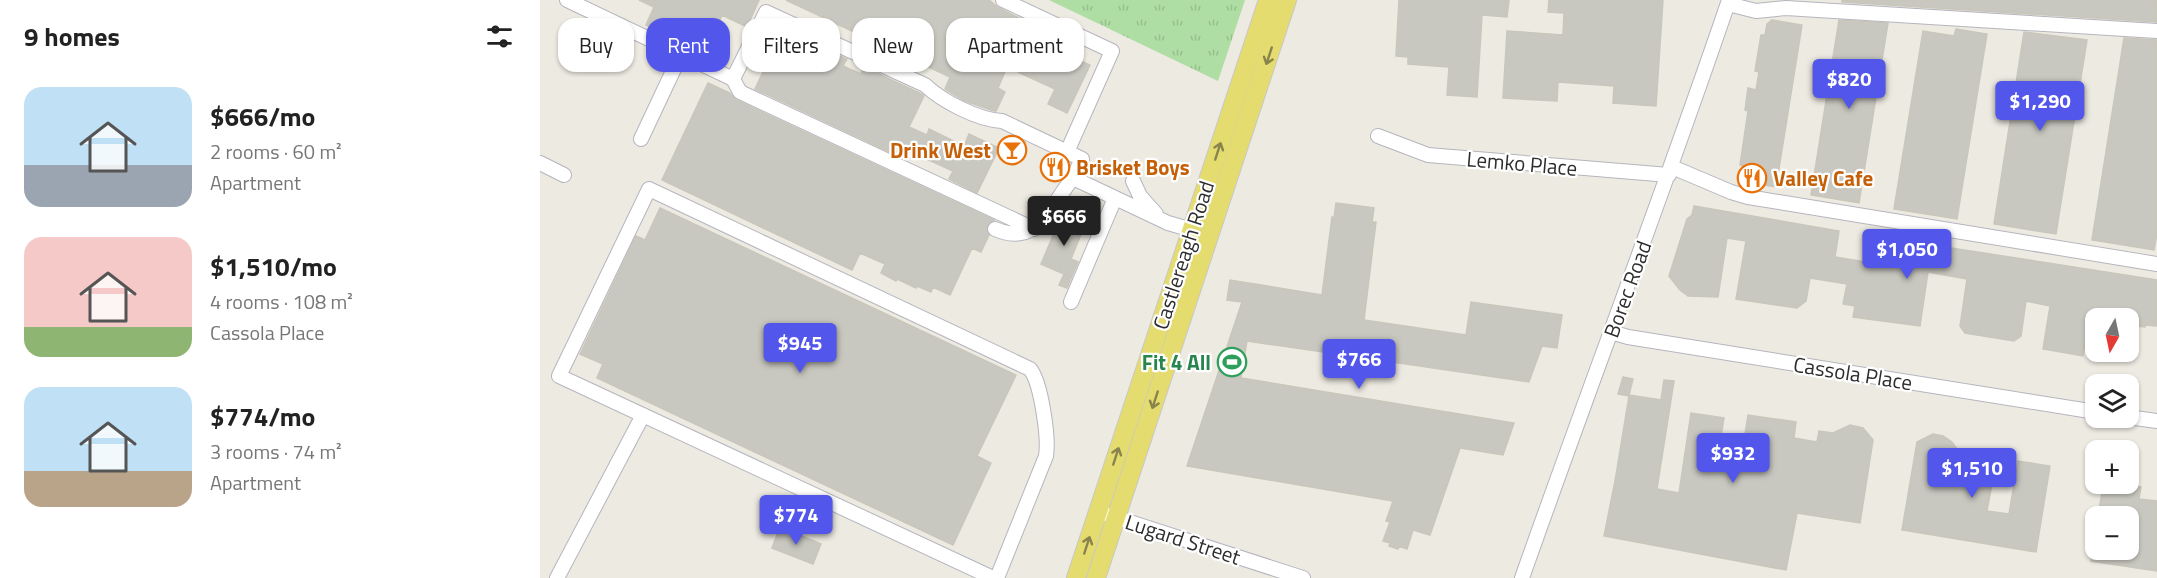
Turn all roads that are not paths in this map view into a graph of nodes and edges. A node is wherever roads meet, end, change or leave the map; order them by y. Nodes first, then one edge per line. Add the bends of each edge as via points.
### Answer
1 (567, 0) edge
2 (1003, 0) edge
3 (1268, 0) edge
4 (1287, 0) edge
5 (1728, 2) edge
6 (2157, 31) edge
7 (646, 37) edge
8 (672, 72) edge
9 (718, 72) edge
10 (733, 79) junction
11 (1378, 136) dead end
12 (640, 139) dead end
13 (1066, 152) junction
14 (540, 163) edge
15 (1671, 171) junction
16 (564, 175) dead end
17 (1072, 178) junction
18 (1133, 181) dead end
19 (1115, 198) junction
20 (1162, 220) junction
21 (995, 229) dead end
22 (1034, 229) junction
23 (1192, 230) junction
24 (2157, 264) edge
25 (1071, 302) dead end
26 (1611, 332) junction
27 (2085, 410) edge
28 (643, 415) junction
29 (2139, 419) edge
30 (2157, 421) edge
31 (1098, 512) junction
32 (1116, 518) junction
33 (557, 578) edge
34 (995, 578) edge
35 (1076, 578) edge
36 (1096, 578) edge
37 (1303, 578) edge
38 (1522, 578) edge

1 - 7 street
2 - 13 street via 1112,51
23 -> 3 main road, Castlereagh Road
4 -> 32 main road, Castlereagh Road
5 - 6 street via 1756,11 1786,8
5 - 15 street, Borec Road
8 - 12 street
9 - 10 street
10 - 13 street via 766,12 925,85 937,96 990,121 1002,122
10 - 22 street via 740,92
11 - 15 street, Lemko Place via 1428,155
13 - 17 street via 1082,159
14 - 16 street
15 - 24 street, Lemko Place via 1748,197
15 - 26 street, Borec Road
17 - 19 street
17 - 22 street
18 - 20 street via 1140,196
19 - 20 street
19 - 25 street
20 - 23 street
21 - 22 street via 1013,235
31 -> 23 main road, Castlereagh Road
26 - 27 street, Cassola Place
26 - 38 street, Borec Road
28 - 33 street
28 - 34 street
28 - 34 street via 559,376 649,189 1030,369 1036,380 1048,446
29 - 30 street
31 - 32 street, Lugard Street
35 -> 31 main road, Castlereagh Road
32 - 36 main road, Castlereagh Road
32 - 37 street, Lugard Street

